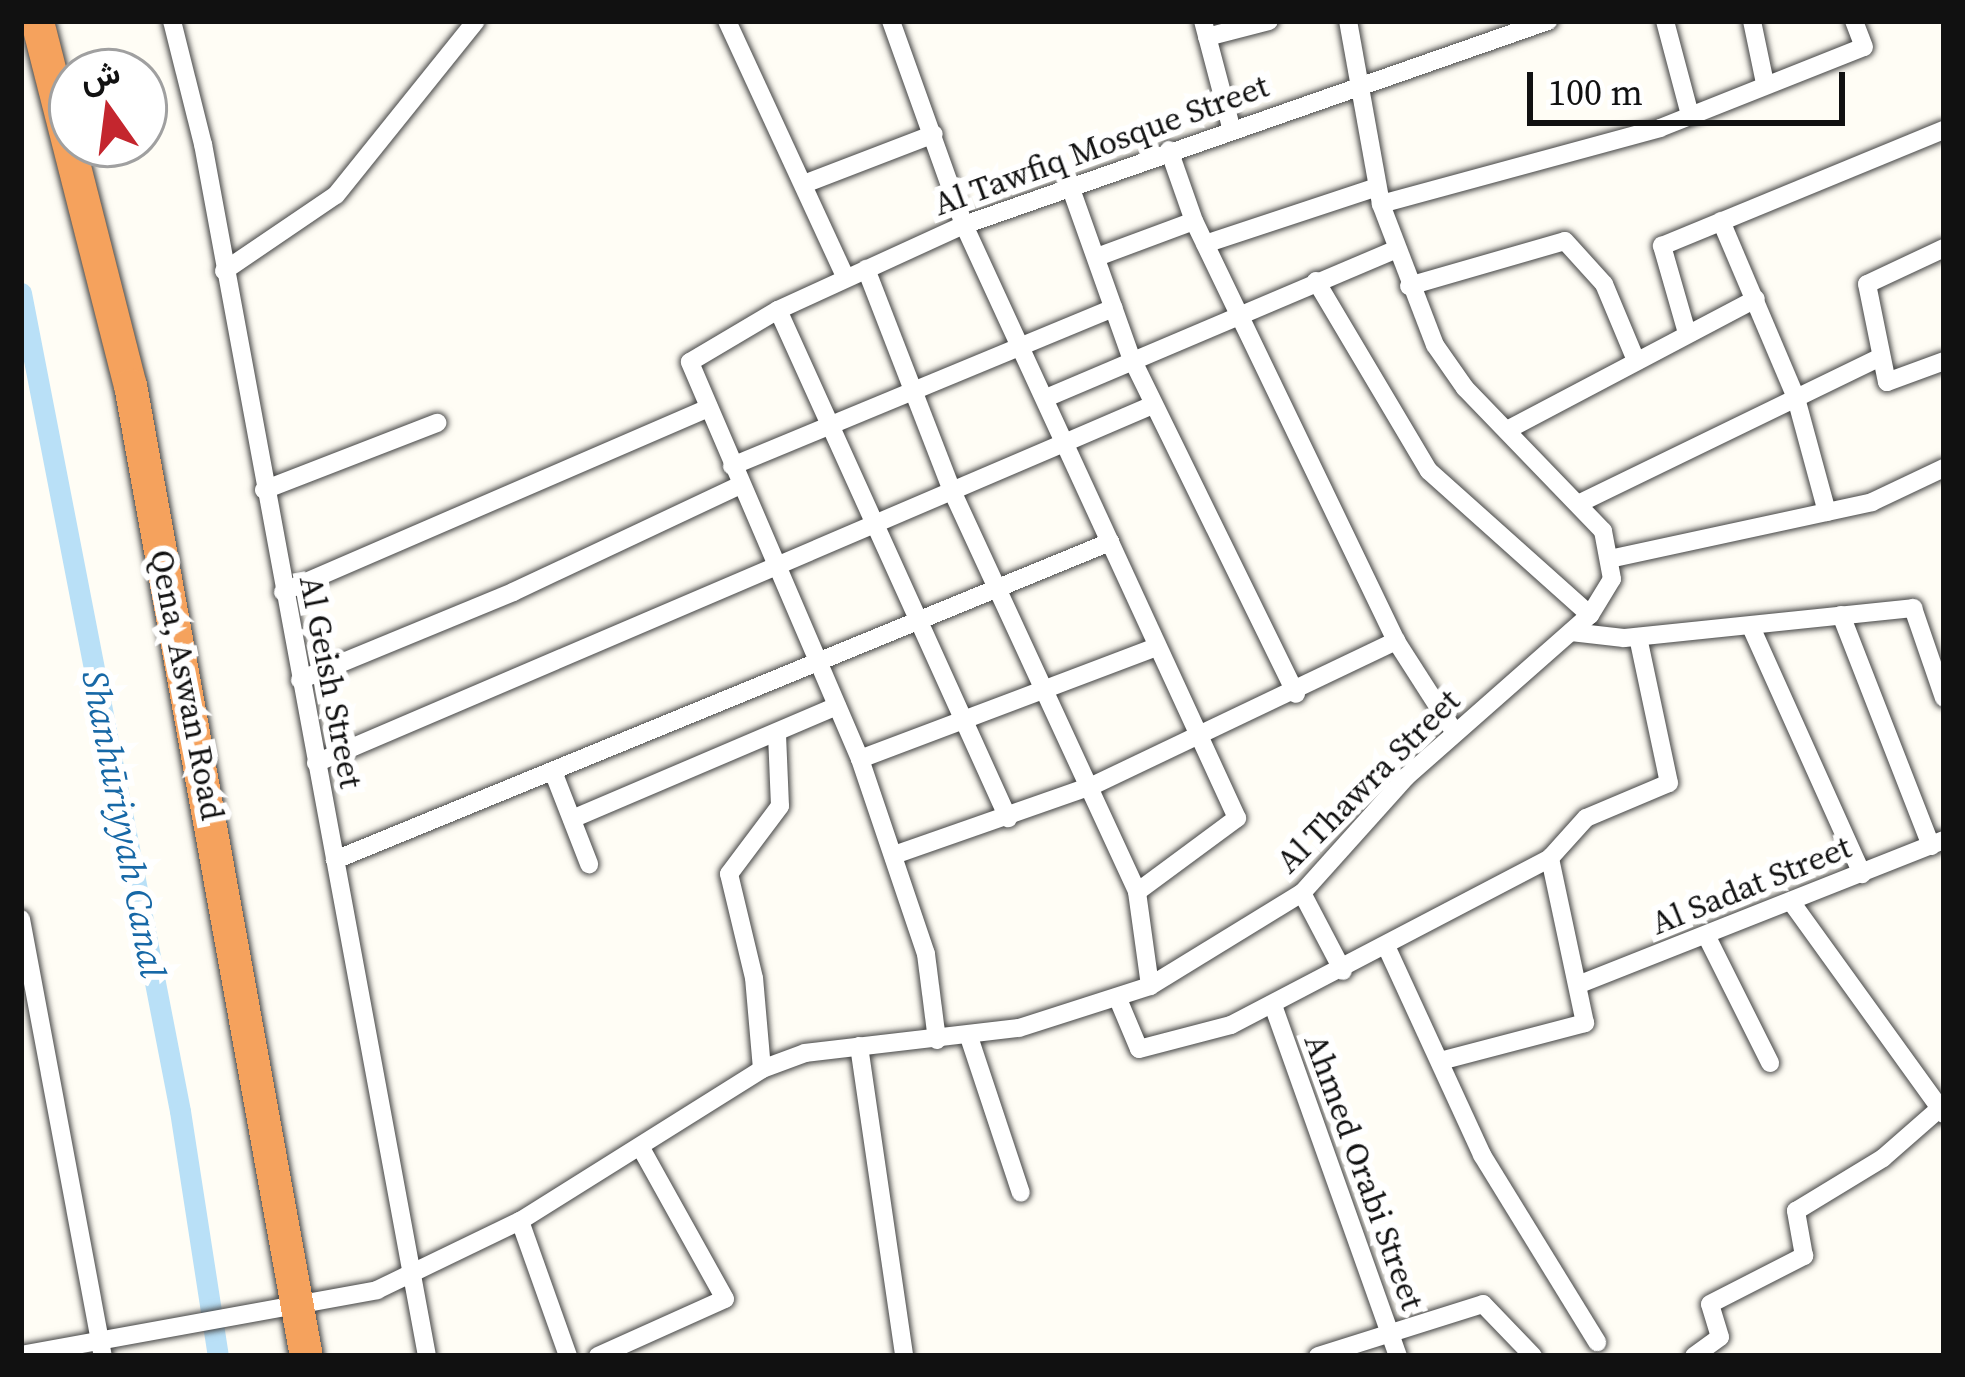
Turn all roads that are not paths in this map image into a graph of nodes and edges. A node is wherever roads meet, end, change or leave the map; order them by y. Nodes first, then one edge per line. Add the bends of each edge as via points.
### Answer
1 (37, 21) edge
2 (172, 21) edge
3 (476, 21) edge
4 (727, 21) edge
5 (892, 21) edge
6 (1269, 21) edge
7 (1348, 21) edge
8 (1548, 21) edge
9 (1665, 21) edge
10 (1752, 21) edge
11 (1854, 21) edge
12 (1205, 29) edge
13 (1765, 83) junction
14 (1358, 84) junction
15 (1690, 115) junction
16 (1231, 127) junction
17 (1944, 130) edge
18 (934, 134) junction
19 (1169, 150) junction
20 (804, 184) junction
21 (1070, 186) junction
22 (1379, 196) junction
23 (1194, 221) junction
24 (1721, 221) junction
25 (964, 225) junction
26 (1205, 244) junction
27 (1944, 248) edge
28 (1394, 250) junction
29 (1097, 257) junction
30 (866, 269) junction
31 (224, 272) junction
32 (846, 278) junction
33 (1316, 281) junction
34 (1409, 286) junction
35 (1756, 299) junction
36 (1114, 308) junction
37 (778, 310) junction
38 (1236, 315) junction
39 (1687, 333) junction
40 (1018, 344) junction
41 (1131, 357) junction
42 (1881, 357) junction
43 (1635, 358) junction
44 (1944, 361) edge
45 (910, 388) junction
46 (1046, 398) junction
47 (1796, 398) junction
48 (1154, 405) junction
49 (710, 408) junction
50 (437, 423) dead end
51 (829, 427) junction
52 (1509, 429) junction
53 (1065, 442) junction
54 (1944, 468) edge
55 (736, 476) junction
56 (264, 490) junction
57 (953, 493) junction
58 (1582, 502) junction
59 (1827, 512) junction
60 (872, 528) junction
61 (1110, 542) junction
62 (1614, 558) junction
63 (777, 567) junction
64 (998, 588) junction
65 (283, 592) junction
66 (1590, 615) junction
67 (1841, 615) junction
68 (916, 625) junction
69 (1751, 627) junction
70 (1571, 632) junction
71 (1638, 637) junction
72 (1396, 641) junction
73 (1154, 648) junction
74 (822, 660) junction
75 (300, 680) junction
76 (1049, 691) junction
77 (1296, 694) junction
78 (1944, 698) edge
79 (838, 706) junction
80 (967, 724) junction
81 (777, 733) junction
82 (1455, 733) junction
83 (1196, 740) junction
84 (860, 759) junction
85 (316, 763) junction
86 (554, 774) junction
87 (1094, 784) junction
88 (1008, 818) junction
89 (572, 819) junction
90 (1937, 843) edge
91 (894, 855) junction
92 (1550, 858) junction
93 (334, 860) junction
94 (589, 865) dead end
95 (1862, 874) junction
96 (1137, 892) junction
97 (1302, 892) junction
98 (1792, 903) junction
99 (21, 919) edge
100 (1707, 937) junction
101 (1385, 946) junction
102 (1342, 971) junction
103 (1580, 984) junction
104 (1150, 986) junction
105 (1118, 999) junction
106 (1274, 1008) junction
107 (969, 1037) junction
108 (937, 1040) junction
109 (859, 1046) junction
110 (1444, 1060) junction
111 (1770, 1063) dead end
112 (763, 1069) junction
113 (1942, 1112) edge
114 (641, 1148) junction
115 (1021, 1193) dead end
116 (520, 1221) junction
117 (413, 1278) junction
118 (298, 1310) junction
119 (1391, 1332) junction
120 (1597, 1342) dead end
121 (102, 1348) edge
122 (610, 1354) edge
123 (21, 1355) edge
124 (306, 1356) edge
125 (428, 1356) edge
126 (568, 1356) edge
127 (904, 1356) edge
128 (1318, 1356) edge
129 (1398, 1356) edge
130 (1533, 1356) edge
131 (1694, 1356) edge

1 - 118 highway, Qena, Aswan Road via 130,386
2 - 31 street, Al Geish Street
3 - 31 street via 336,195
4 - 20 street
5 - 18 street
6 - 12 street
7 - 14 street
8 - 14 street, Al Tawfiq Mosque Street
9 - 15 street
10 - 13 street
11 - 13 street via 1864,47
12 - 16 street
13 - 15 street
14 - 16 street, Al Tawfiq Mosque Street
14 - 22 street
15 - 22 street
16 - 19 street, Al Tawfiq Mosque Street
17 - 24 street
18 - 20 street
18 - 25 street
19 - 21 street, Al Tawfiq Mosque Street
19 - 23 street
20 - 32 street
21 - 25 street, Al Tawfiq Mosque Street
21 - 29 street
22 - 26 street
22 - 28 street
23 - 26 street
23 - 29 street
24 - 35 street
24 - 39 street via 1662,246
25 - 30 street, Al Tawfiq Mosque Street
25 - 40 street
26 - 38 street
27 - 42 street via 1867,284
28 - 33 street
28 - 34 street
29 - 36 street
30 - 32 street, Al Tawfiq Mosque Street
30 - 45 street
31 - 56 street, Al Geish Street
32 - 37 street, Al Tawfiq Mosque Street
33 - 38 street
33 - 66 street via 1421,460
34 - 43 street via 1565,241 1604,284
34 - 52 street via 1448,368
35 - 39 street
35 - 47 street
36 - 40 street
36 - 41 street
37 - 49 street, Al Tawfiq Mosque Street via 690,362
37 - 51 street
38 - 41 street
38 - 72 street
39 - 43 street
40 - 45 street
40 - 46 street
41 - 46 street
41 - 48 street
42 - 44 street via 1894,384
42 - 47 street
43 - 52 street
45 - 51 street
45 - 57 street
46 - 53 street
47 - 58 street
47 - 59 street
48 - 53 street
48 - 77 street
49 - 55 street
49 - 65 street
50 - 56 street
51 - 55 street
51 - 60 street
52 - 58 street
53 - 57 street
53 - 61 street
54 - 59 street via 1907,489
55 - 63 street
55 - 75 street via 513,592
56 - 65 street, Al Geish Street
57 - 60 street
57 - 64 street
58 - 62 street
59 - 62 street
60 - 63 street
60 - 68 street
61 - 64 street
61 - 73 street
62 - 66 street, Al Thawra Street via 1604,598
63 - 74 street
63 - 85 street
64 - 68 street
64 - 76 street
65 - 75 street, Al Geish Street
66 - 70 street, Al Thawra Street
67 - 69 street
67 - 78 street via 1913,608
67 - 90 street
68 - 74 street
68 - 80 street
69 - 71 street
69 - 95 street
70 - 71 street
70 - 82 street, Al Thawra Street
71 - 92 street via 1669,784 1586,818
72 - 77 street
72 - 82 street
73 - 76 street
73 - 83 street
74 - 79 street
74 - 86 street
75 - 85 street, Al Geish Street
76 - 80 street
76 - 87 street
77 - 83 street
79 - 81 street
79 - 84 street
80 - 84 street
80 - 88 street
81 - 89 street
81 - 112 street via 780,806 729,874 754,978
82 - 97 street, Al Thawra Street
83 - 87 street
83 - 96 street via 1237,818
84 - 91 street
85 - 93 street, Al Geish Street
86 - 89 street
86 - 93 street
87 - 88 street
87 - 96 street
88 - 91 street
89 - 94 street
90 - 95 street, Al Sadat Street
91 - 108 street via 926,954
92 - 101 street
92 - 103 street
93 - 117 street, Al Geish Street
95 - 98 street, Al Sadat Street
96 - 104 street
97 - 102 street
97 - 104 street, Al Thawra Street
98 - 100 street, Al Sadat Street
98 - 113 street
99 - 121 street
100 - 103 street, Al Sadat Street
100 - 111 street
101 - 102 street
101 - 110 street
102 - 106 street
103 - 110 street via 1586,1023
104 - 105 street, Al Thawra Street
105 - 106 street via 1139,1049
105 - 107 street, Al Thawra Street
106 - 119 street, Ahmed Orabi Street
107 - 108 street, Al Thawra Street
107 - 115 street
108 - 109 street, Al Thawra Street
109 - 112 street, Al Thawra Street
109 - 127 street
110 - 120 street via 1482,1155
112 - 114 street, Al Thawra Street
113 - 131 street via 1796,1210 1804,1256 1710,1304 1720,1336
114 - 116 street, Al Thawra Street
114 - 122 street via 725,1299
116 - 117 street, Al Thawra Street
116 - 126 street
117 - 118 street, Al Thawra Street
117 - 125 street, Al Geish Street
118 - 121 street, Al Thawra Street
118 - 124 highway, Qena, Aswan Road
119 - 128 street
119 - 129 street, Ahmed Orabi Street
119 - 130 street via 1487,1305
121 - 123 street, Al Thawra Street

